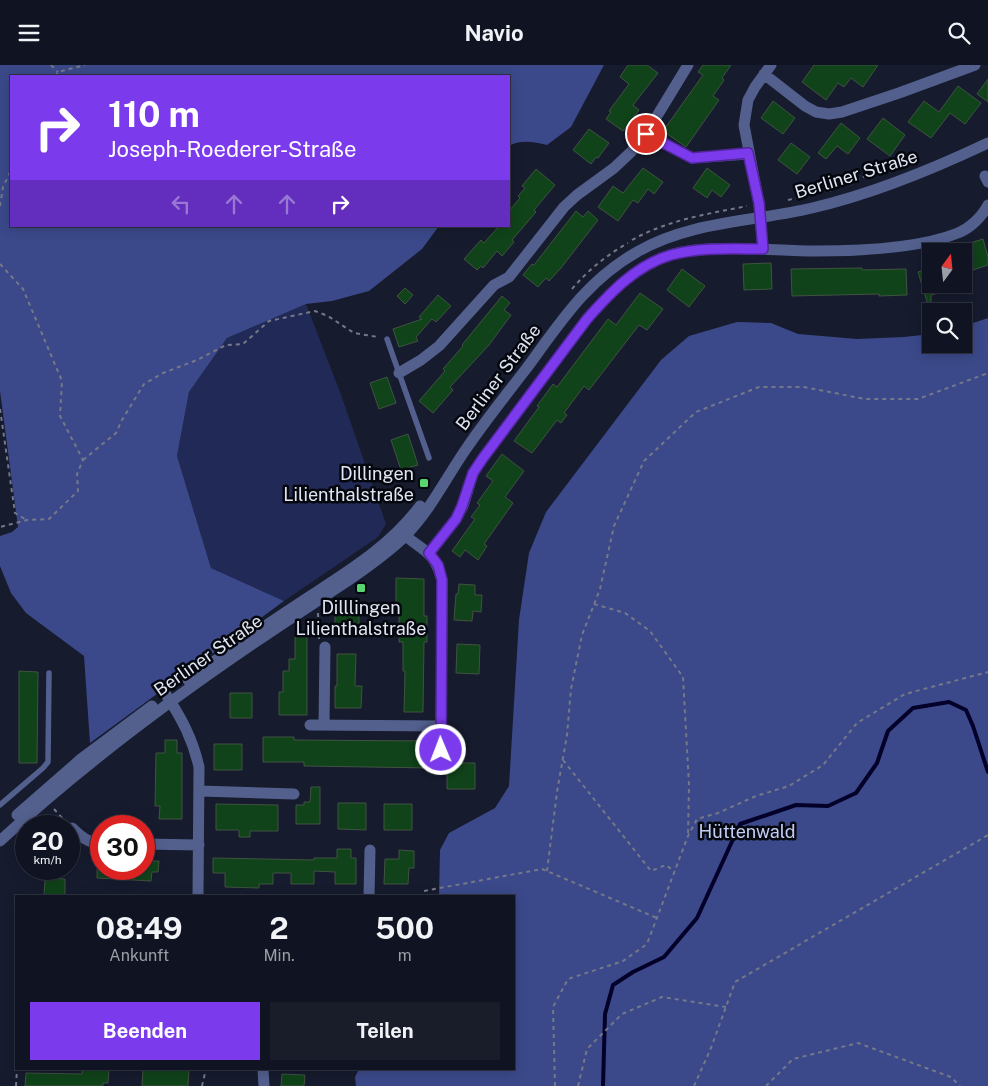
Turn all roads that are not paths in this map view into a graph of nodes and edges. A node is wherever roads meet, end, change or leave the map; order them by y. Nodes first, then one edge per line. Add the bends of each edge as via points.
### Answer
1 (688, 65) edge
2 (975, 65) edge
3 (768, 69) edge
4 (646, 134) junction
5 (988, 143) edge
6 (748, 153) junction
7 (988, 205) edge
8 (761, 217) junction
9 (763, 249) junction
10 (388, 339) road end
11 (399, 373) junction
12 (429, 458) dead end
13 (402, 533) junction
14 (429, 553) junction
15 (325, 647) road end
16 (49, 673) dead end
17 (169, 699) junction
18 (310, 725) dead end
19 (324, 725) junction
20 (440, 727) junction
21 (441, 750) dead end
22 (200, 791) junction
23 (294, 794) dead end
24 (0, 805) edge
25 (1, 834) edge
26 (155, 844) edge
27 (199, 845) junction
28 (370, 850) dead end
29 (198, 895) edge
30 (369, 895) edge
31 (263, 1070) edge
32 (264, 1086) edge

1 - 4 street
2 - 3 street via 829,114 805,106
3 - 6 street via 748,100 745,111
4 - 6 street via 692,158
4 - 11 street via 614,168 564,207 509,277 494,285 439,346
5 - 8 street, Berliner Straße via 896,183 841,201
6 - 8 street
7 - 9 street via 974,223 959,232 905,245 816,251
8 - 9 street
8 - 13 street, Berliner Straße via 668,236 640,249 592,284 572,306
9 - 14 street via 704,250 670,255 635,273 617,287 587,319 483,458 473,473 456,519
10 - 11 lane
11 - 12 lane
13 - 14 street
13 - 17 street, Berliner Straße via 250,635
13 - 17 street, Berliner Straße via 372,564
14 - 20 street via 438,565 442,580
15 - 19 street
16 - 24 lane via 48,762
17 - 22 street via 195,747
17 - 25 street, Berliner Straße
17 - 25 street, Berliner Straße via 81,759
18 - 19 street
19 - 20 street
20 - 21 street
22 - 23 street
22 - 27 street
26 - 27 street
27 - 29 street
28 - 30 street
31 - 32 street

